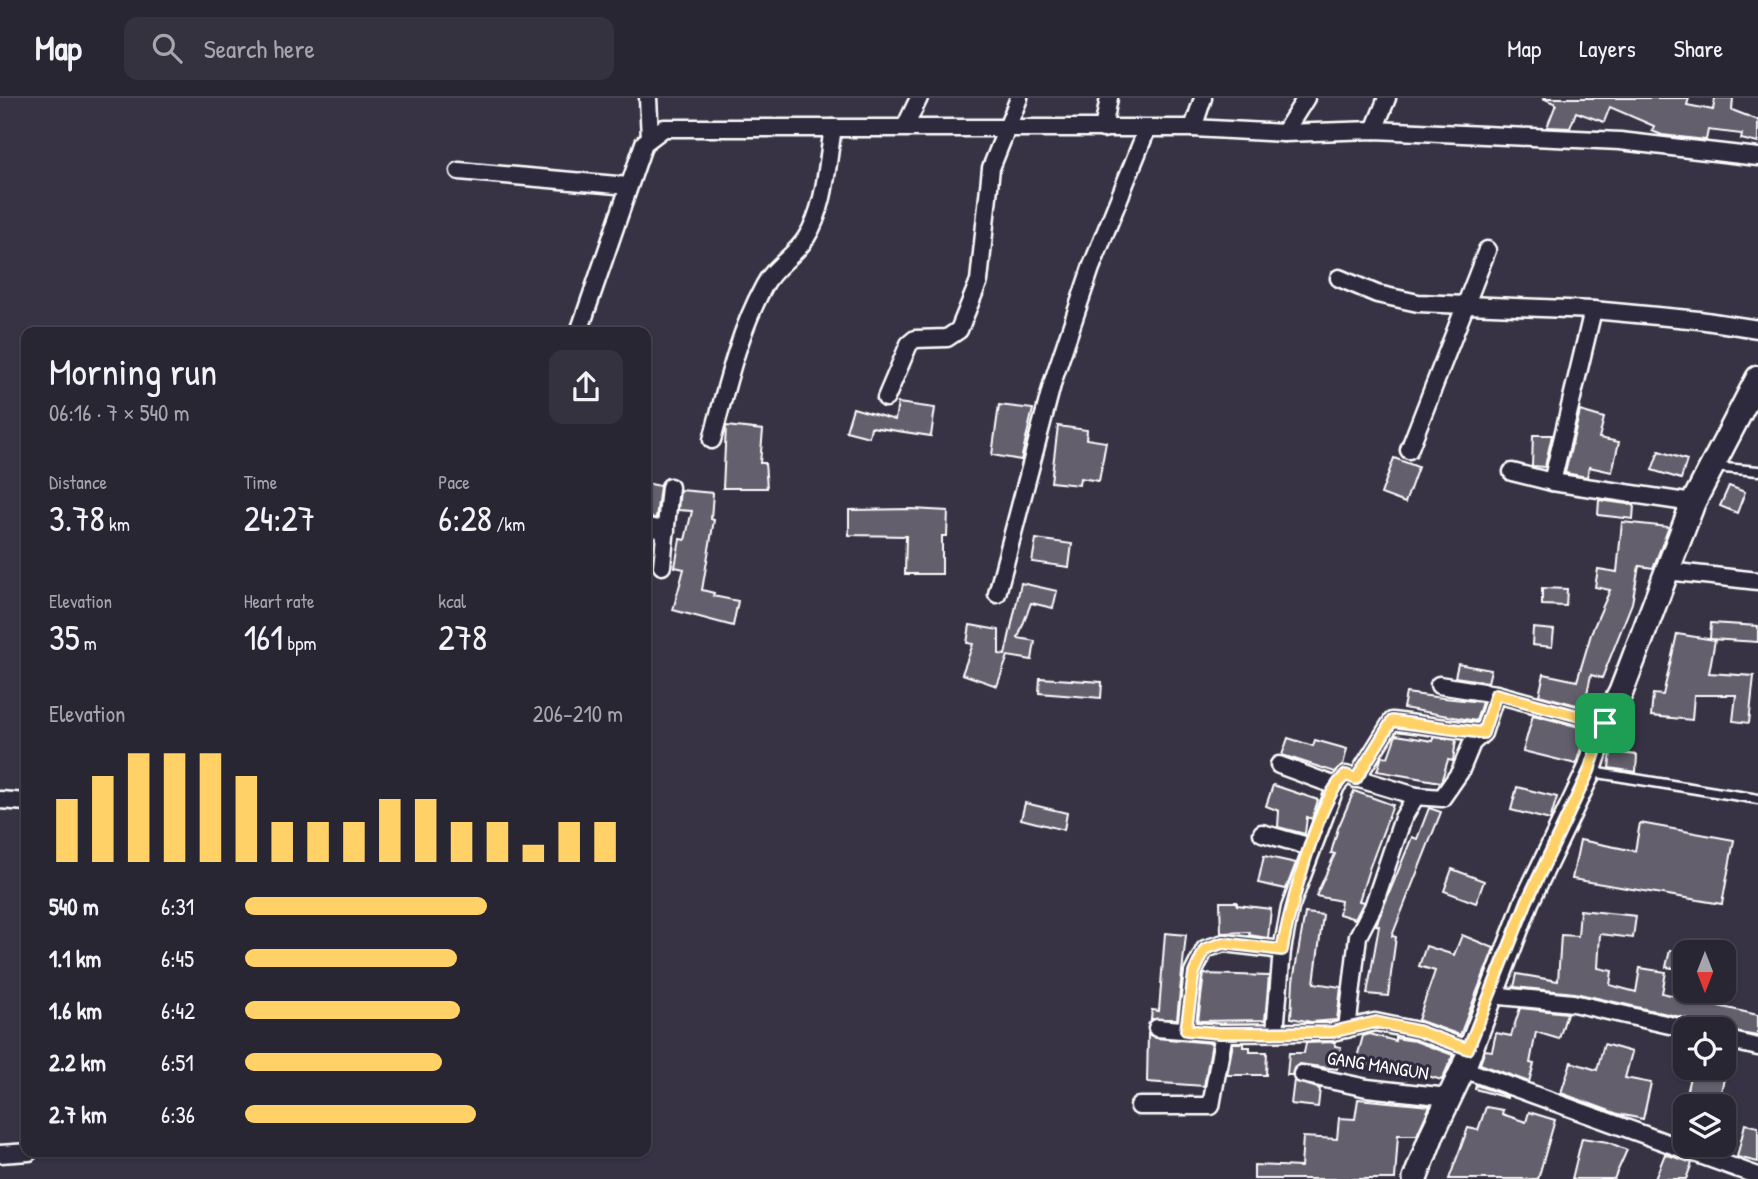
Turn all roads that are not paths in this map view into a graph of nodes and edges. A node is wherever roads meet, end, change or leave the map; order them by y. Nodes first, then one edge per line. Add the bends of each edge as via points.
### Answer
1 (648, 98) edge
2 (919, 98) edge
3 (1019, 98) edge
4 (1109, 98) edge
5 (1203, 98) edge
6 (1306, 98) edge
7 (1387, 98) edge
8 (905, 127) junction
9 (833, 128) junction
10 (1193, 128) junction
11 (1103, 129) junction
12 (1147, 129) junction
13 (1005, 130) junction
14 (1374, 130) junction
15 (1284, 133) junction
16 (650, 138) junction
17 (1758, 157) edge
18 (459, 171) dead end
19 (628, 186) junction
20 (1487, 250) dead end
21 (1339, 278) dead end
22 (1464, 303) junction
23 (1593, 310) junction
24 (581, 327) edge
25 (1758, 329) edge
26 (1758, 378) edge
27 (886, 398) dead end
28 (712, 440) dead end
29 (1409, 450) dead end
30 (1710, 467) junction
31 (1758, 471) edge
32 (1512, 472) dead end
33 (1552, 482) junction
34 (670, 487) dead end
35 (1693, 503) junction
36 (651, 528) edge
37 (666, 530) junction
38 (662, 566) dead end
39 (1667, 571) junction
40 (1758, 581) edge
41 (997, 594) dead end
42 (1438, 685) dead end
43 (1496, 694) junction
44 (1605, 723) junction
45 (1483, 733) junction
46 (1279, 765) dead end
47 (1589, 771) junction
48 (1356, 779) junction
49 (1336, 786) junction
50 (1416, 796) junction
51 (1758, 799) edge
52 (0, 800) edge
53 (21, 802) edge
54 (1262, 833) dead end
55 (1311, 847) junction
56 (1282, 950) junction
57 (1490, 996) junction
58 (1673, 1026) edge
59 (1157, 1028) dead end
60 (1347, 1029) junction
61 (1186, 1030) junction
62 (1275, 1032) junction
63 (1224, 1033) junction
64 (1736, 1042) edge
65 (1758, 1047) edge
66 (1466, 1059) junction
67 (1302, 1074) dead end
68 (1448, 1097) junction
69 (1139, 1106) dead end
70 (21, 1153) edge
71 (0, 1154) edge
72 (1758, 1176) edge
73 (1415, 1179) edge

1 - 16 street
2 - 8 street
3 - 13 street
4 - 11 street
5 - 10 street
6 - 15 street
7 - 14 street
8 - 9 street
8 - 13 street
9 - 16 street via 679,127 664,128
9 - 28 street via 813,224 805,240 765,284 748,320
10 - 12 street
10 - 15 street
11 - 12 street
11 - 13 street
12 - 41 street via 1091,268 1053,381
13 - 27 street via 991,168 979,281 959,330 947,338 915,339 909,344
14 - 15 street
14 - 17 street via 1620,141
16 - 19 street
18 - 19 street
19 - 24 street
20 - 22 street
21 - 22 street via 1399,300
22 - 23 street
22 - 29 street
23 - 25 street
23 - 33 street
26 - 30 street
30 - 31 lane
30 - 35 street
32 - 33 street
33 - 35 street
34 - 37 street
35 - 39 street
36 - 37 street
37 - 38 street
39 - 40 street
39 - 44 street
42 - 43 street
43 - 44 street
43 - 45 street
44 - 47 street
45 - 48 street via 1392,721
45 - 50 street via 1472,743 1460,772 1441,797
46 - 49 street
47 - 51 lane
47 - 57 street via 1527,901
48 - 49 street via 1346,775
48 - 50 street
49 - 55 street
50 - 60 street via 1402,818 1373,907 1358,936
52 - 53 street
54 - 55 street
55 - 56 street via 1290,908
56 - 61 street via 1223,943 1205,949 1194,973
56 - 62 street
57 - 58 street via 1573,1003
57 - 66 street
59 - 61 street
60 - 62 street
60 - 66 street via 1376,1022 1400,1026
61 - 63 street
62 - 63 street
63 - 69 street via 1211,1106
64 - 65 street
66 - 68 street
66 - 72 street
67 - 68 street, GANG MANGUN via 1367,1088
68 - 73 street
70 - 71 street

